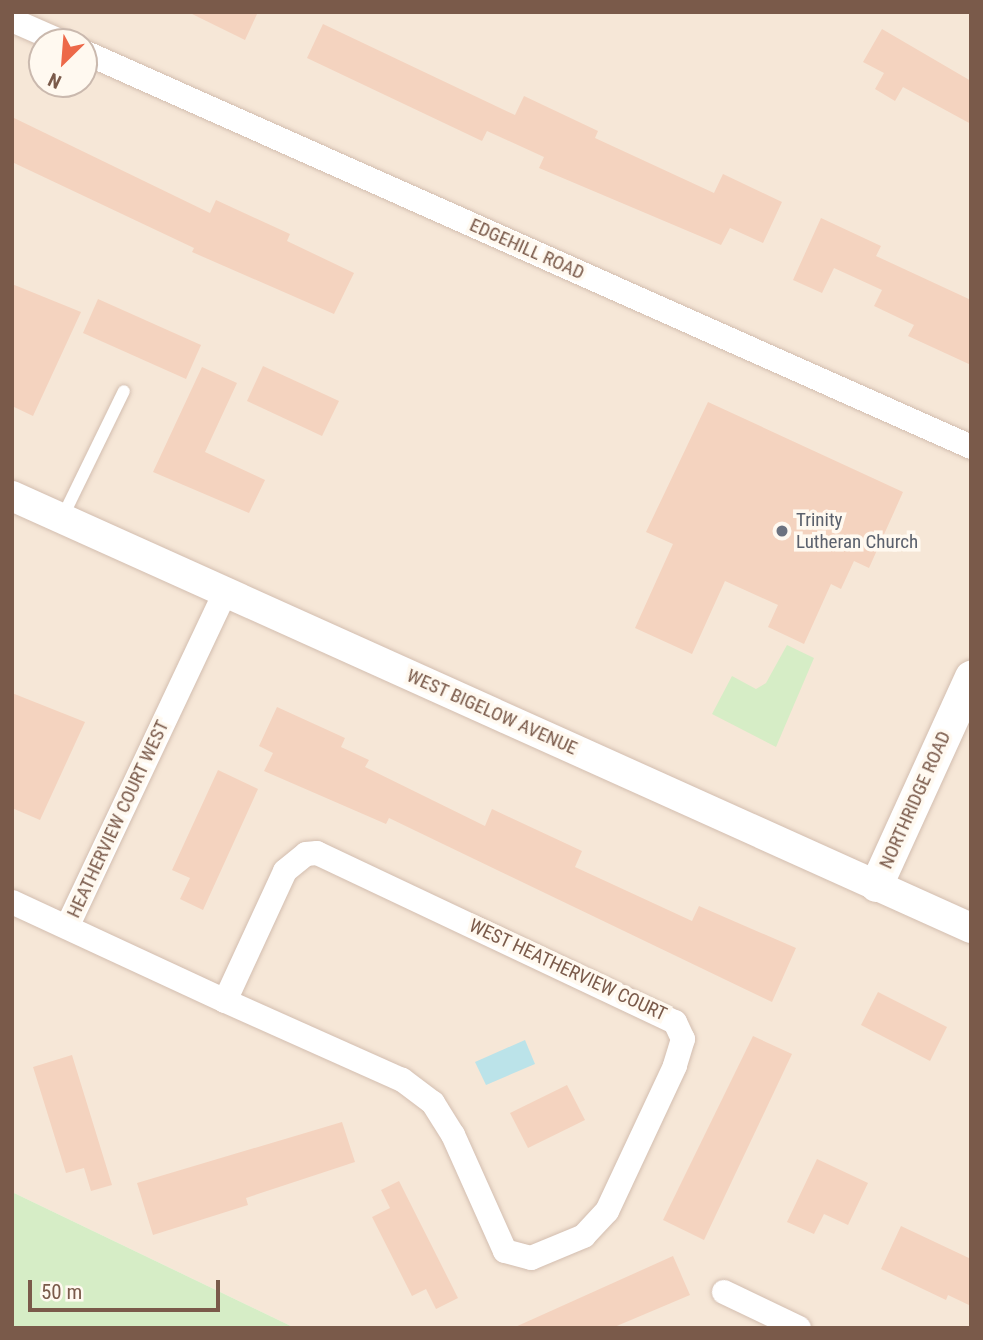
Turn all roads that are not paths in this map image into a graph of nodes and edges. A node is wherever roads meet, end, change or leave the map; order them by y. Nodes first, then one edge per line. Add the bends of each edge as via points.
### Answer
1 (12, 20) edge
2 (30, 28) edge
3 (98, 58) edge
4 (124, 390) dead end
5 (971, 447) edge
6 (12, 496) edge
7 (62, 519) junction
8 (225, 592) junction
9 (971, 677) edge
10 (876, 885) junction
11 (12, 902) edge
12 (67, 927) junction
13 (971, 928) edge
14 (225, 1001) junction
15 (724, 1292) dead end
16 (799, 1328) edge

1 - 2 street
3 - 5 street, EDGEHILL ROAD
4 - 7 lane
6 - 7 street, WEST BIGELOW AVENUE
7 - 8 street, WEST BIGELOW AVENUE
8 - 10 street, WEST BIGELOW AVENUE
8 - 12 street, HEATHERVIEW COURT WEST
9 - 10 main road, NORTHRIDGE ROAD
10 - 13 street, WEST BIGELOW AVENUE
11 - 12 street
12 - 14 street, HEATHERVIEW COURT WEST
14 - 14 street, WEST HEATHERVIEW COURT via 418,1090 445,1118 498,1242 520,1258 567,1245 602,1217 682,1048 681,1030 668,1016 317,853 306,854 285,871
15 - 16 street

